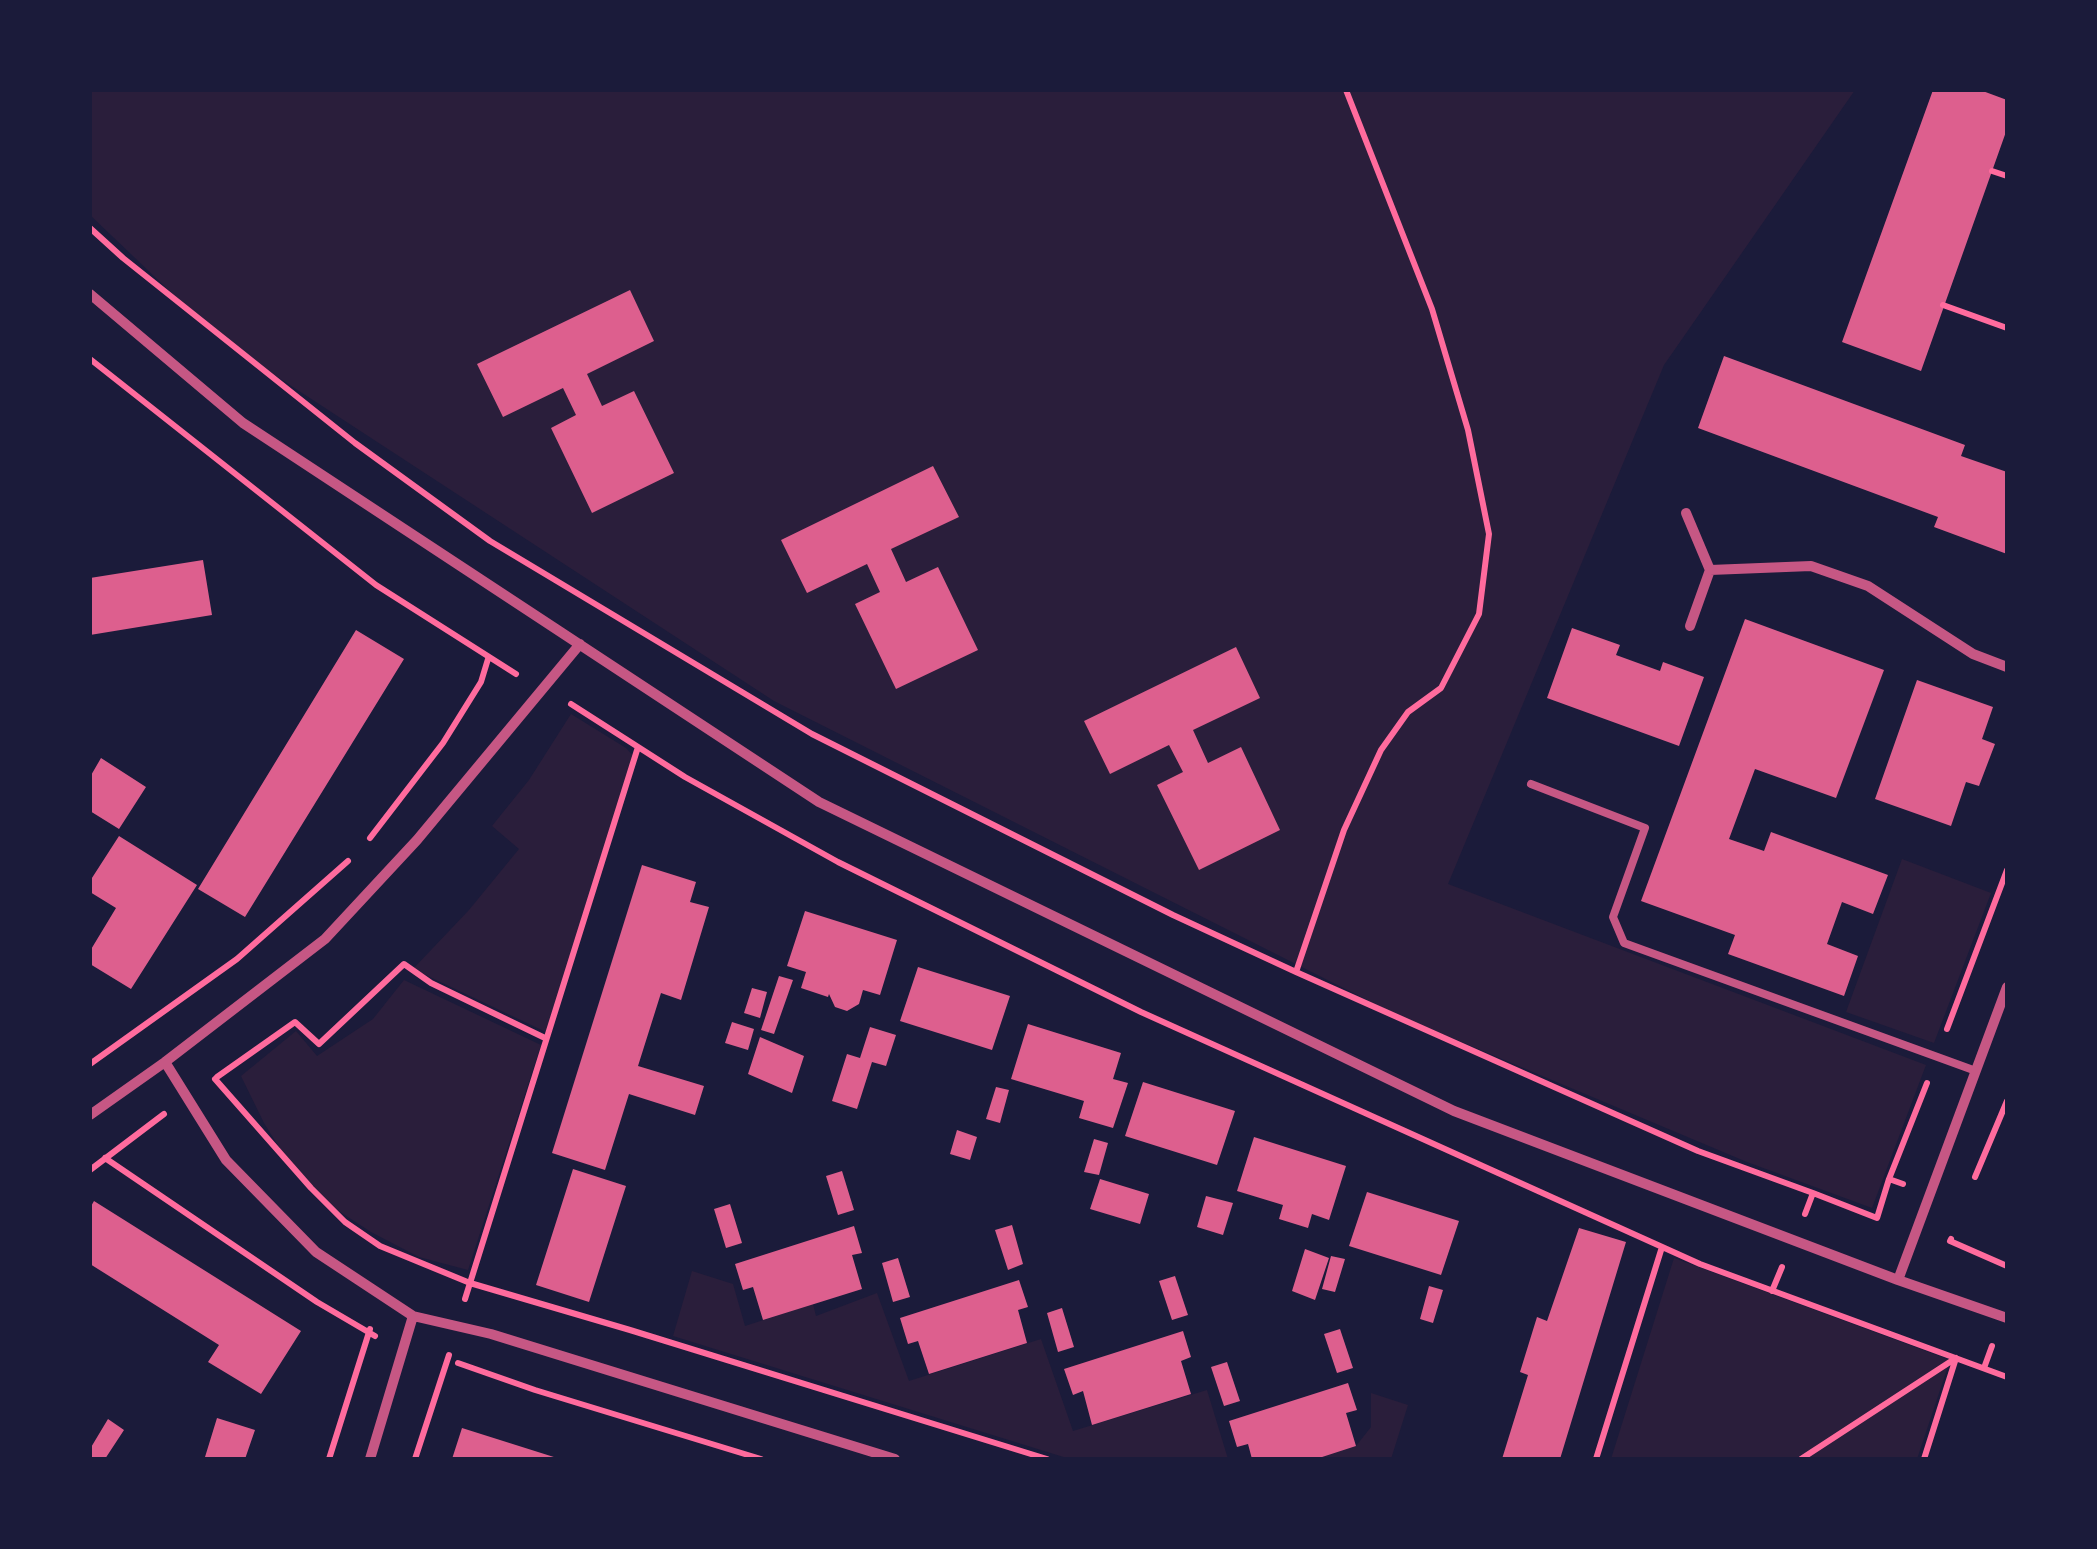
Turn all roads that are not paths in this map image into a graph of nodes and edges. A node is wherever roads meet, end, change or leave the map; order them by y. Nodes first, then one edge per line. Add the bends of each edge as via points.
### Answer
1 (90, 294) edge
2 (1686, 512) dead end
3 (1710, 570) junction
4 (1690, 626) dead end
5 (580, 644) junction
6 (2007, 667) edge
7 (1531, 784) dead end
8 (2007, 987) edge
9 (165, 1062) junction
10 (1976, 1071) junction
11 (90, 1115) edge
12 (1898, 1280) junction
13 (414, 1316) junction
14 (2007, 1318) edge
15 (370, 1459) edge
16 (895, 1459) edge

1 - 5 street via 243,423
2 - 3 street
3 - 4 street
3 - 6 street via 1811,566 1868,586 1973,654
5 - 9 street via 324,940
5 - 12 street via 819,802 1454,1110
7 - 10 lane via 1644,828 1612,918 1624,943
8 - 10 street
9 - 11 street
9 - 13 street via 226,1160 316,1252
10 - 12 street
12 - 14 street
13 - 15 street
13 - 16 street

